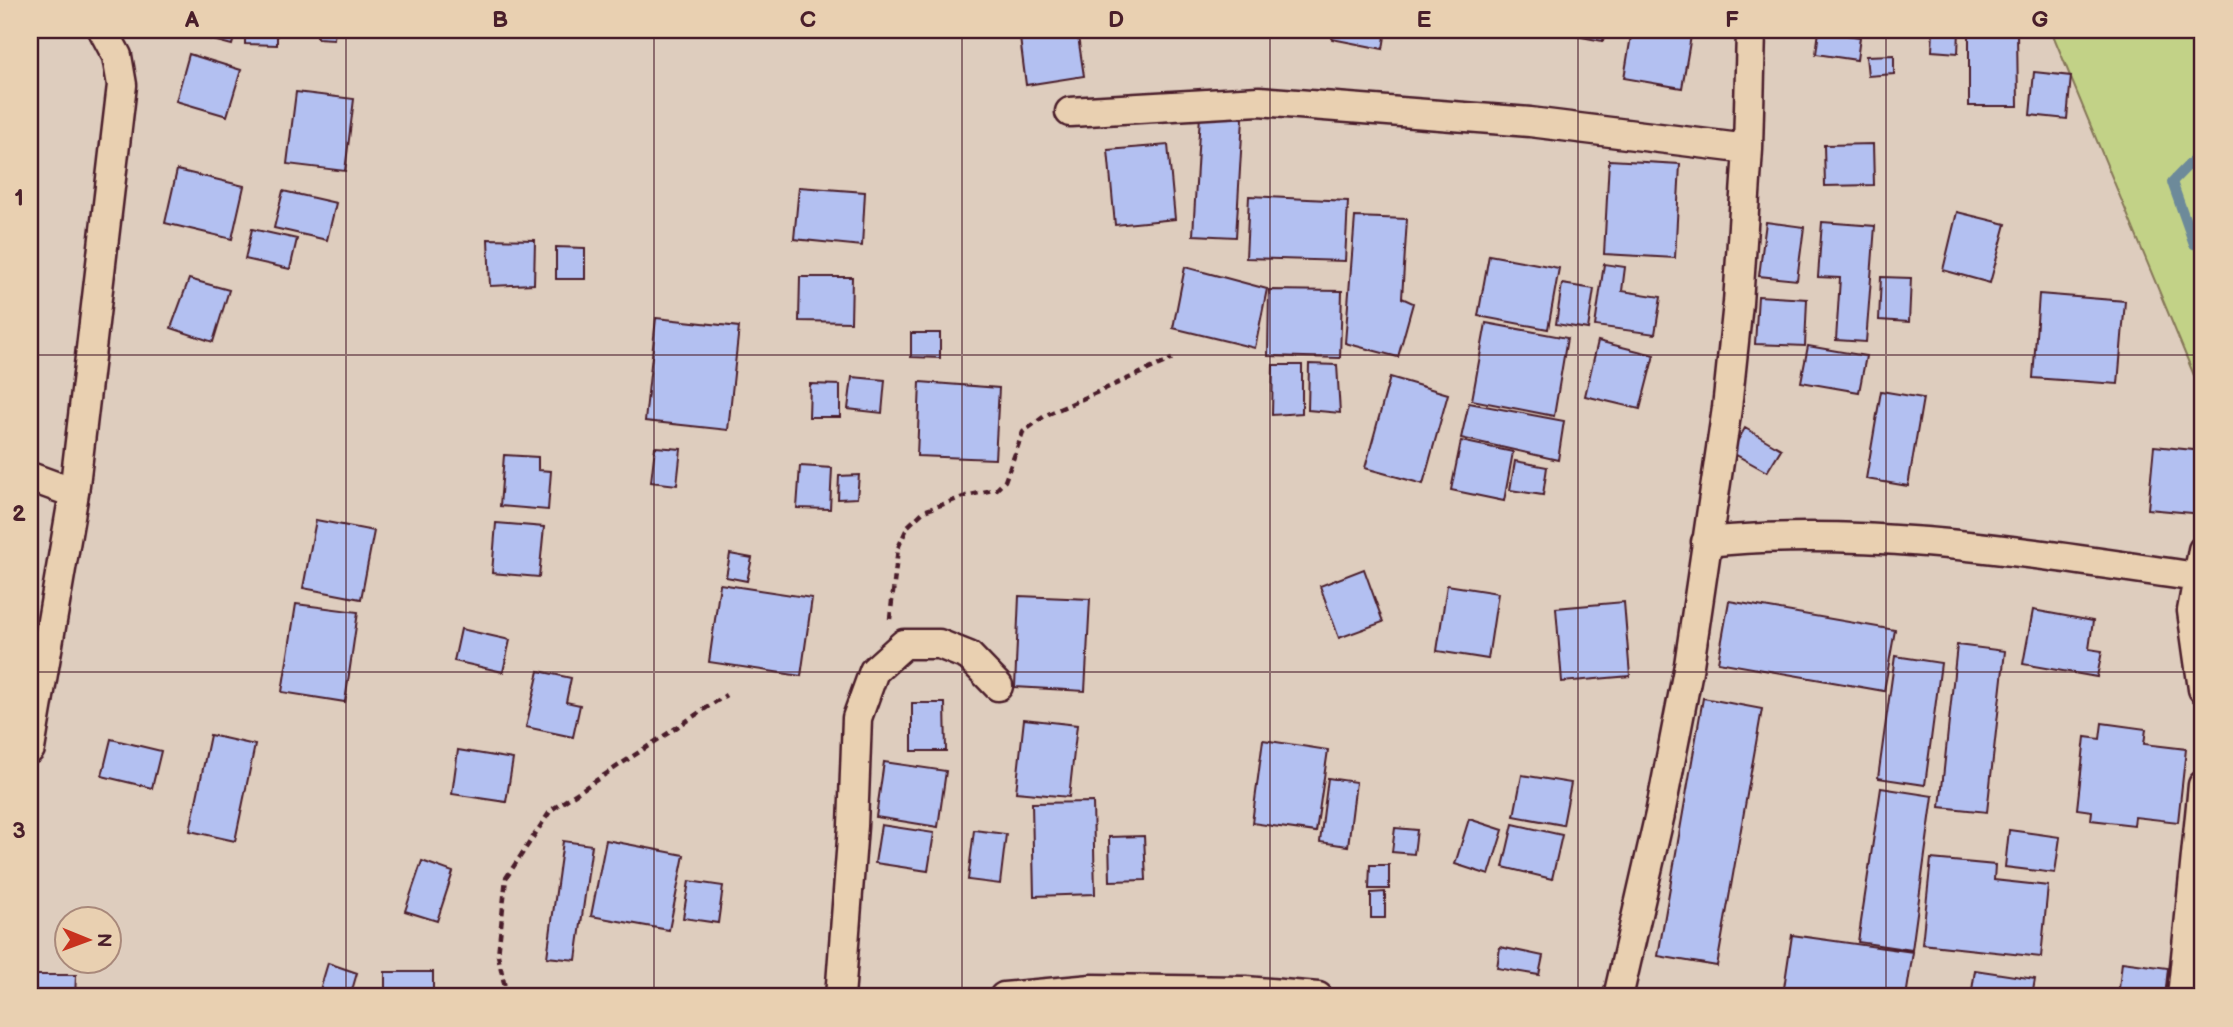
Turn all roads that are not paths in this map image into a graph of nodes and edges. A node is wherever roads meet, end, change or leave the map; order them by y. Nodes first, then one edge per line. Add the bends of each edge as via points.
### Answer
1 (103, 30) edge
2 (1751, 30) edge
3 (1070, 113) dead end
4 (1748, 149) junction
5 (30, 477) edge
6 (74, 493) junction
7 (1706, 542) junction
8 (2200, 563) edge
9 (998, 686) dead end
10 (2203, 689) edge
11 (30, 749) edge
12 (2203, 785) edge
13 (840, 997) edge
14 (1004, 997) edge
15 (1318, 997) edge
16 (1618, 997) edge
17 (2182, 997) edge

1 - 6 street via 117,56 122,85
2 - 4 street
3 - 4 street via 1259,101 1530,122
4 - 7 street via 1727,408
5 - 6 street
6 - 11 street
7 - 8 street via 1829,537
7 - 16 street via 1689,664 1660,814
8 - 10 street via 2192,611
9 - 13 street via 969,656 939,644 904,644 874,671 857,718
12 - 17 street
14 - 15 street via 1092,989

